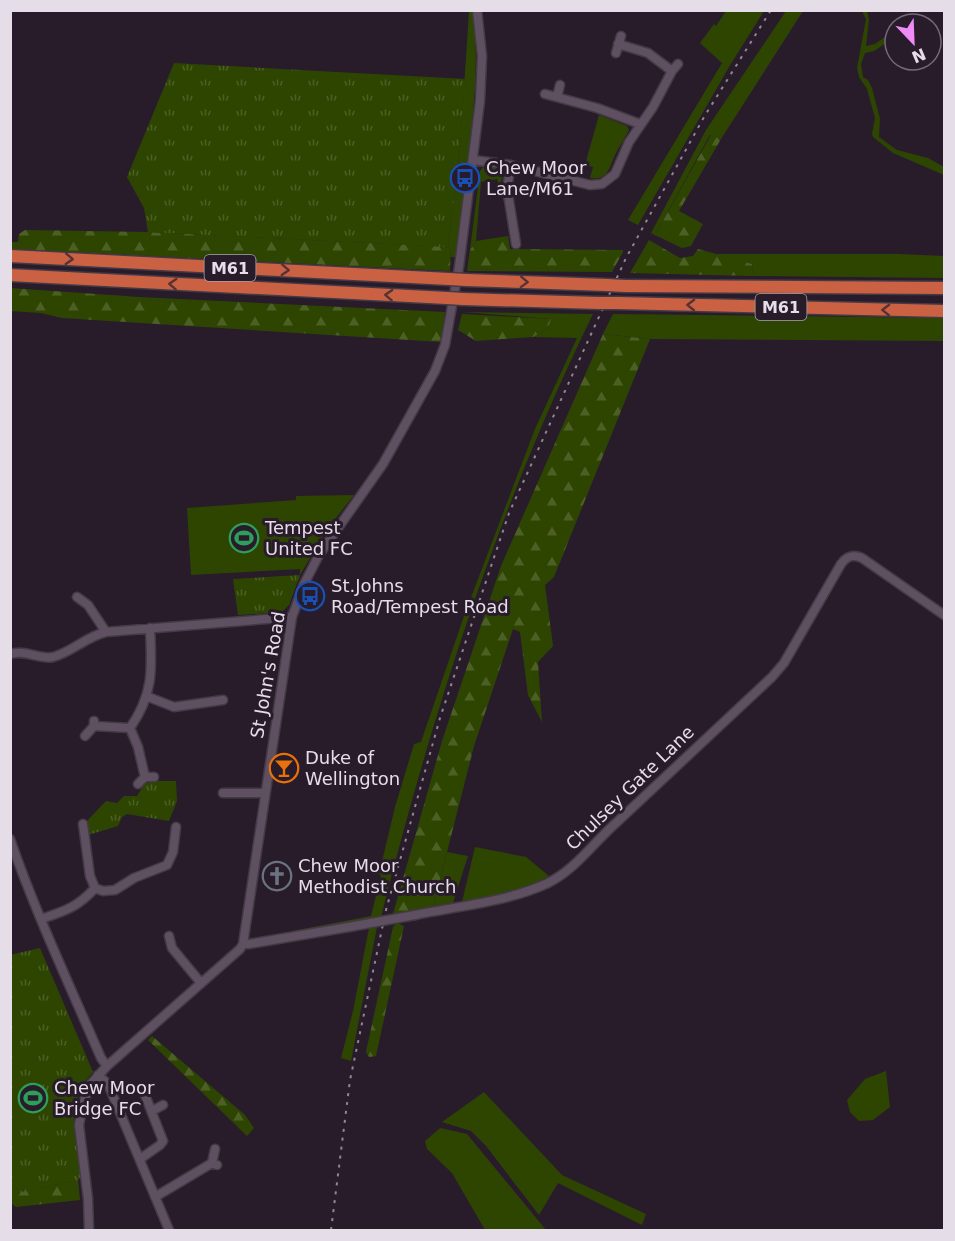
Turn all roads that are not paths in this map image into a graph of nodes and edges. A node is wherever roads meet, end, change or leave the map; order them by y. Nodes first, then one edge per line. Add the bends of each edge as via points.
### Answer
1 (477, 10) edge
2 (618, 44) dead end
3 (560, 86) dead end
4 (545, 94) dead end
5 (557, 97) junction
6 (640, 124) junction
7 (472, 160) junction
8 (511, 165) junction
9 (516, 244) dead end
10 (10, 256) edge
11 (10, 275) edge
12 (945, 288) edge
13 (945, 311) edge
14 (77, 597) dead end
15 (945, 615) edge
16 (292, 617) junction
17 (150, 628) junction
18 (106, 632) junction
19 (10, 654) edge
20 (146, 696) junction
21 (223, 700) dead end
22 (130, 728) junction
23 (85, 736) dead end
24 (145, 779) dead end
25 (223, 793) dead end
26 (265, 793) junction
27 (82, 824) dead end
28 (176, 827) dead end
29 (10, 840) edge
30 (14, 859) edge
31 (95, 888) junction
32 (41, 919) junction
33 (169, 936) dead end
34 (243, 944) junction
35 (201, 983) junction
36 (106, 1066) junction
37 (98, 1075) junction
38 (145, 1095) dead end
39 (163, 1106) dead end
40 (152, 1111) junction
41 (215, 1149) dead end
42 (140, 1159) junction
43 (155, 1197) junction
44 (89, 1230) edge
45 (169, 1230) edge

1 - 7 street, St John's Road via 481,76
2 - 6 street via 648,53 675,68
3 - 5 street
4 - 5 street
5 - 6 street
6 - 8 street via 615,174 602,184 590,185
7 - 8 street
7 - 16 street, St John's Road via 446,345 383,464 319,555
8 - 9 street via 507,188 515,208
10 -> 12 highway, M61, bridge via 625,286
13 -> 11 highway, M61, bridge via 463,299
14 - 18 street via 88,605
15 - 34 street, Chulsey Gate Lane, bridge via 862,558 849,556 772,677 578,862 550,882 507,897
16 - 17 street
16 - 26 street, St John's Road
17 - 18 street
17 - 20 street via 152,670
18 - 19 street via 52,657
20 - 21 street via 174,706 213,705
20 - 22 street
22 - 23 street via 94,724
22 - 24 street
25 - 26 street
26 - 34 street, St John's Road
27 - 31 street
28 - 31 street via 174,852 162,868 115,890
29 - 30 street
30 - 32 street
31 - 32 street via 78,905
32 - 36 street
33 - 35 street via 167,947
34 - 35 street
35 - 36 street
36 - 37 street
37 - 42 street via 108,1084
37 - 44 street via 83,1104 79,1125
38 - 40 street
39 - 40 street
40 - 42 street via 163,1141
41 - 43 street via 215,1164
42 - 43 street
43 - 45 street

